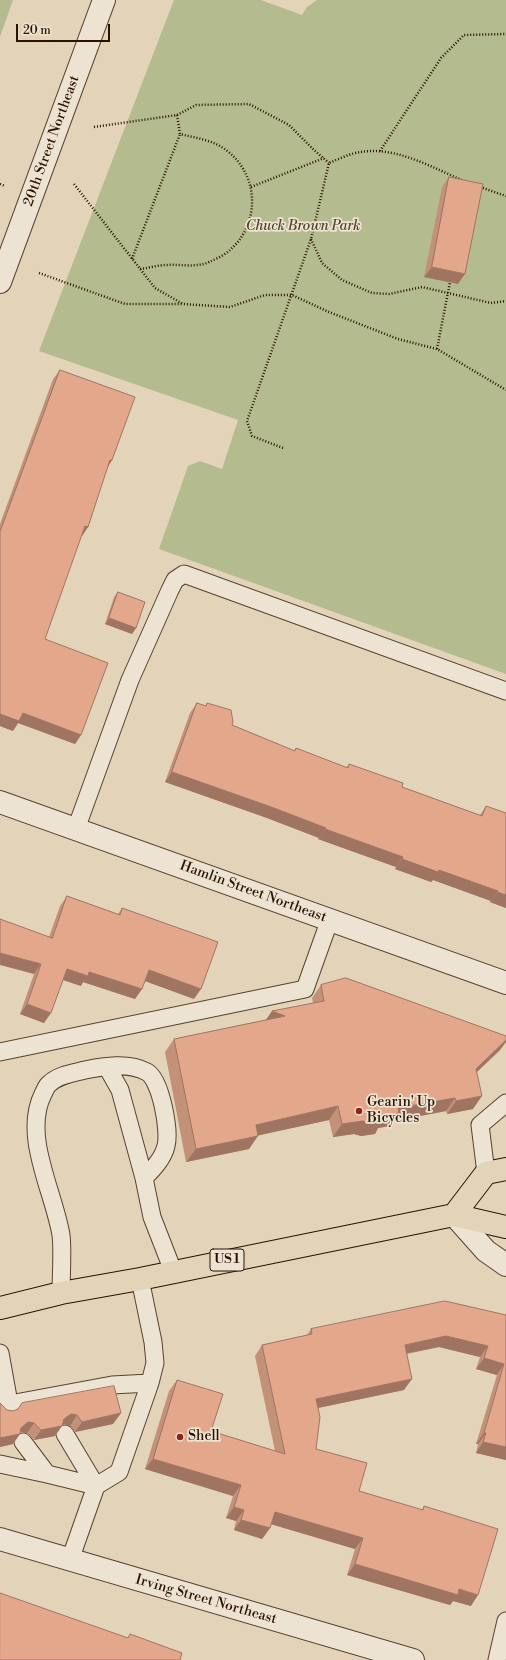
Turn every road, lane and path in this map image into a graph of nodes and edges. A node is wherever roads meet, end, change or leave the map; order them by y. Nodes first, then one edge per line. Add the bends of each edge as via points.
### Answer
1 (104, 0) edge
2 (506, 34) edge
3 (176, 115) junction
4 (94, 127) dead end
5 (180, 134) junction
6 (380, 151) junction
7 (324, 158) junction
8 (329, 162) junction
9 (470, 183) edge
10 (74, 184) dead end
11 (477, 186) edge
12 (251, 187) junction
13 (506, 196) edge
14 (311, 239) junction
15 (132, 260) junction
16 (140, 269) junction
17 (38, 272) dead end
18 (0, 282) edge
19 (450, 282) edge
20 (448, 294) junction
21 (292, 295) junction
22 (506, 301) edge
23 (183, 304) junction
24 (437, 349) junction
25 (506, 390) edge
26 (283, 448) dead end
27 (506, 691) edge
28 (0, 802) edge
29 (76, 829) junction
30 (330, 920) junction
31 (506, 983) edge
32 (0, 1052) edge
33 (107, 1067) junction
34 (506, 1103) edge
35 (496, 1171) edge
36 (144, 1178) junction
37 (454, 1215) junction
38 (506, 1227) edge
39 (506, 1265) edge
40 (173, 1271) junction
41 (140, 1279) junction
42 (61, 1293) junction
43 (0, 1308) edge
44 (0, 1353) edge
45 (150, 1383) junction
46 (29, 1406) edge
47 (4, 1407) edge
48 (65, 1434) edge
49 (23, 1442) edge
50 (0, 1464) edge
51 (47, 1474) junction
52 (96, 1486) junction
53 (0, 1539) edge
54 (70, 1560) junction
55 (506, 1621) edge
56 (412, 1660) edge
57 (497, 1660) edge

1 - 18 street, 20th Street Northeast
2 - 6 path via 464,35 441,58
3 - 4 path
3 - 5 path
3 - 7 path via 196,105 250,104 289,124
5 - 12 path via 210,141 226,149 247,175
5 - 15 path
6 - 8 path via 360,152
6 - 9 path via 405,157
7 - 8 path
7 - 12 path
8 - 14 path
10 - 15 path
11 - 13 path
12 - 16 path via 251,216 244,233 230,251 208,263
14 - 20 path via 322,263 342,280 372,293 389,294 422,287
14 - 21 path
15 - 16 path
16 - 23 path via 155,288
17 - 23 path via 125,304
19 - 20 path
20 - 22 path via 491,303
20 - 24 path
21 - 23 path via 265,296 230,307
21 - 24 path via 398,339
21 - 26 path via 247,421 252,436
24 - 25 path
27 - 29 lane via 184,574 175,580 130,680
28 - 29 street, Hamlin Street Northeast
29 - 30 street, Hamlin Street Northeast
30 - 31 street, Hamlin Street Northeast
30 - 32 lane via 305,989
33 - 36 lane via 120,1090
33 - 36 lane via 134,1067 149,1073 159,1090 166,1128 166,1146 156,1166
33 - 42 lane via 62,1076 48,1084 38,1103 35,1120 36,1139 61,1236
34 - 35 lane via 480,1125
35 - 37 main road
36 - 40 lane via 152,1217
37 - 38 main road, US 1
37 - 39 street via 486,1251
37 - 40 main road, US 1
40 - 41 main road, US 1
41 - 42 main road, US 1
41 - 45 lane via 153,1342 155,1363
42 - 43 main road, US 1
44 - 47 lane
45 - 47 lane via 112,1385
45 - 52 lane via 119,1472
46 - 47 lane
48 - 52 lane
49 - 51 lane
50 - 51 lane
51 - 52 lane
52 - 54 lane
53 - 54 street, Irving Street Northeast
54 - 56 street, Irving Street Northeast
55 - 57 lane

